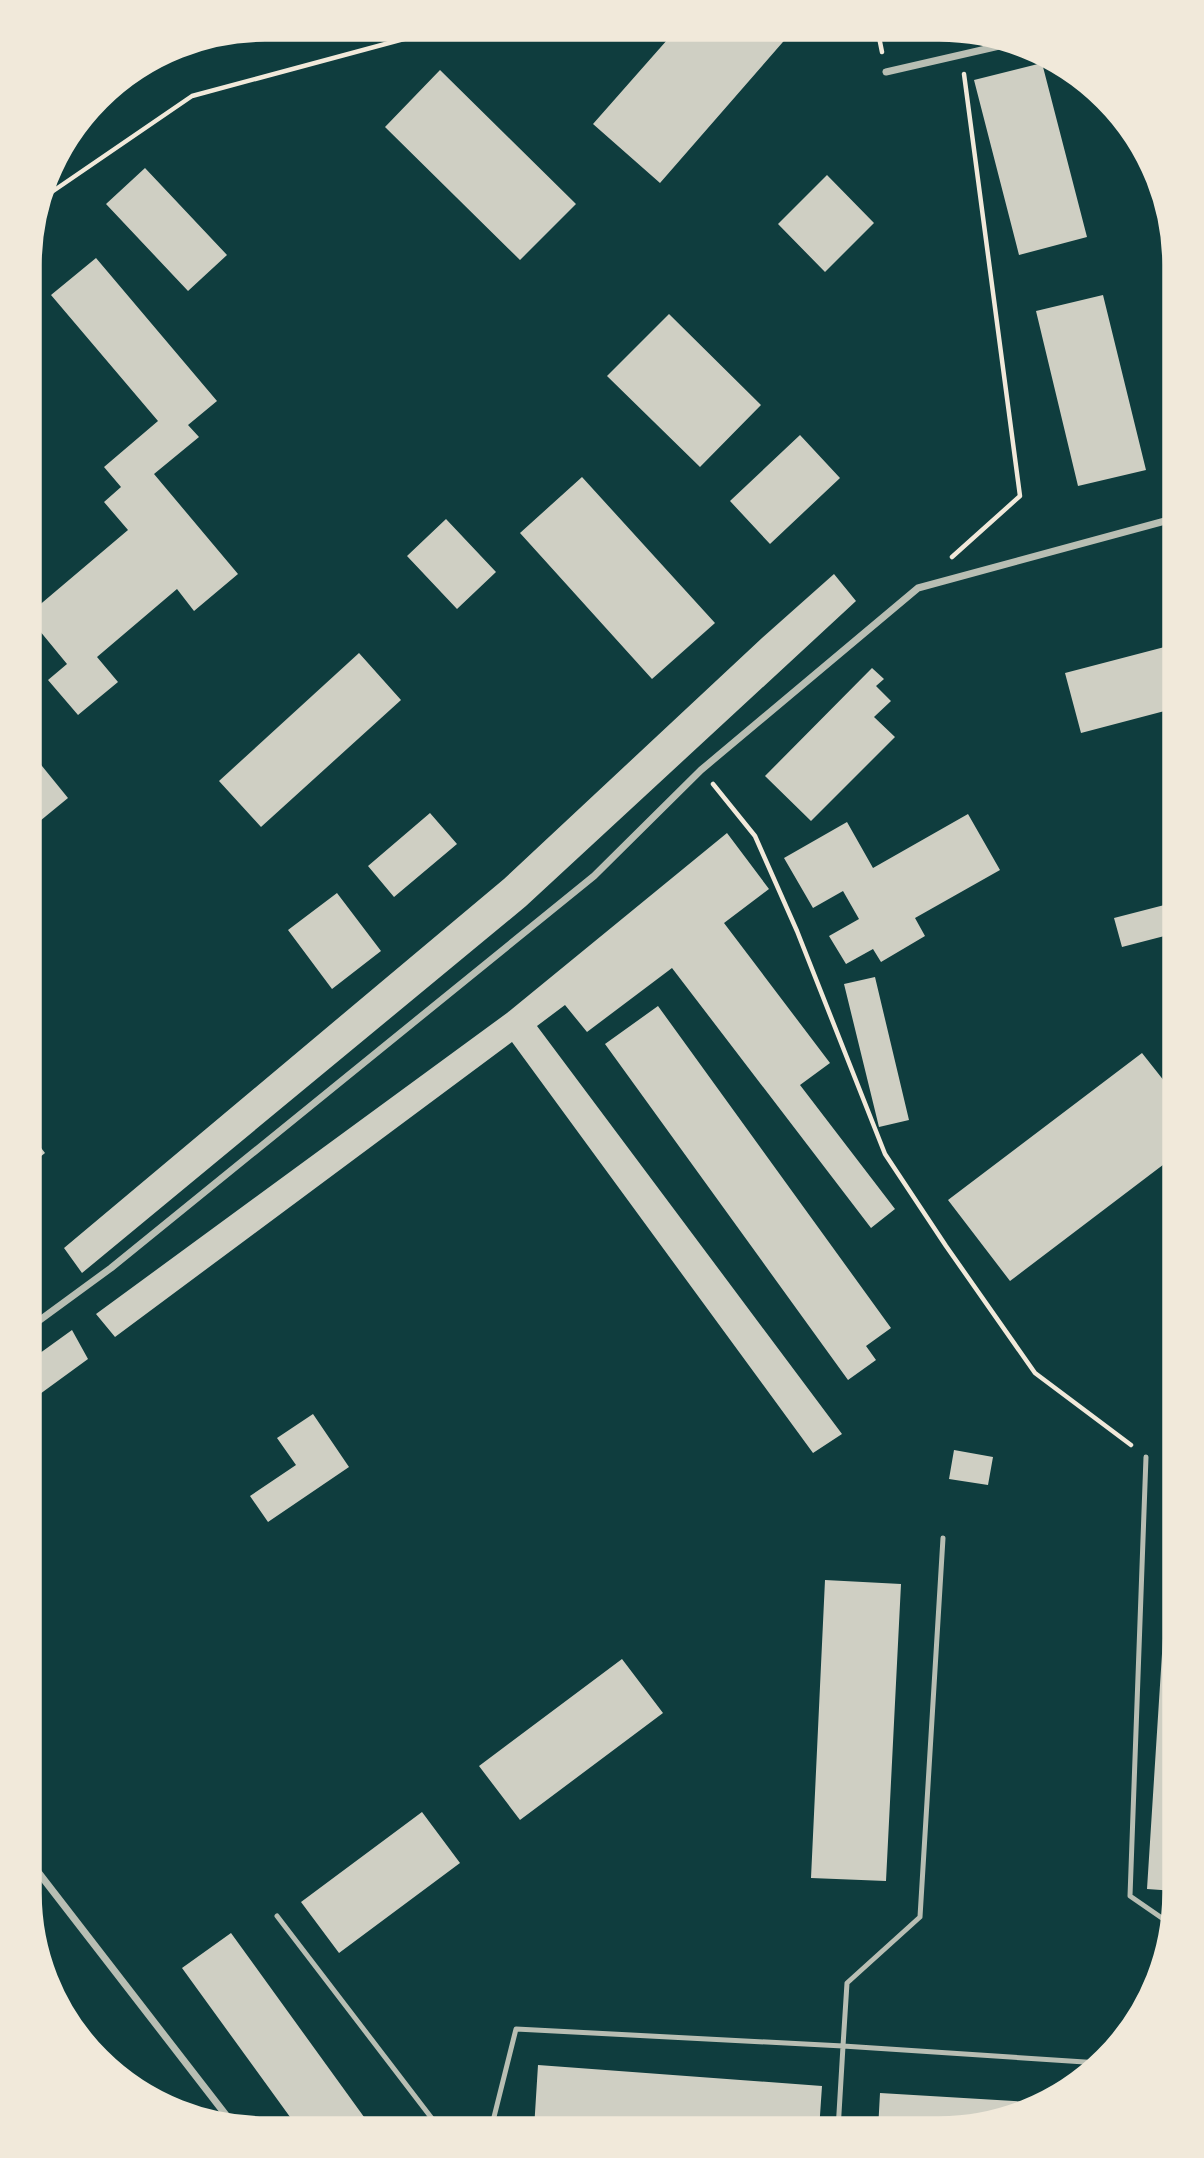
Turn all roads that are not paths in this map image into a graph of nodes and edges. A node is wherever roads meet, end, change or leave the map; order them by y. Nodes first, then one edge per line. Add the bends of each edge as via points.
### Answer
1 (994, 48) edge
2 (886, 72) dead end
3 (1164, 521) edge
4 (40, 1320) edge
5 (1146, 1457) road end
6 (943, 1538) dead end
7 (40, 1875) edge
8 (277, 1916) dead end
9 (1162, 1918) edge
10 (843, 2046) junction
11 (1086, 2062) edge
12 (225, 2114) edge
13 (432, 2118) edge
14 (494, 2118) edge
15 (839, 2118) edge

1 - 2 street
3 - 4 street via 918,587 701,770 594,876 111,1268
5 - 9 lane via 1130,1896
6 - 10 lane via 920,1917 847,1983
7 - 12 street
8 - 13 lane
10 - 11 lane
10 - 14 lane via 516,2029
10 - 15 lane

